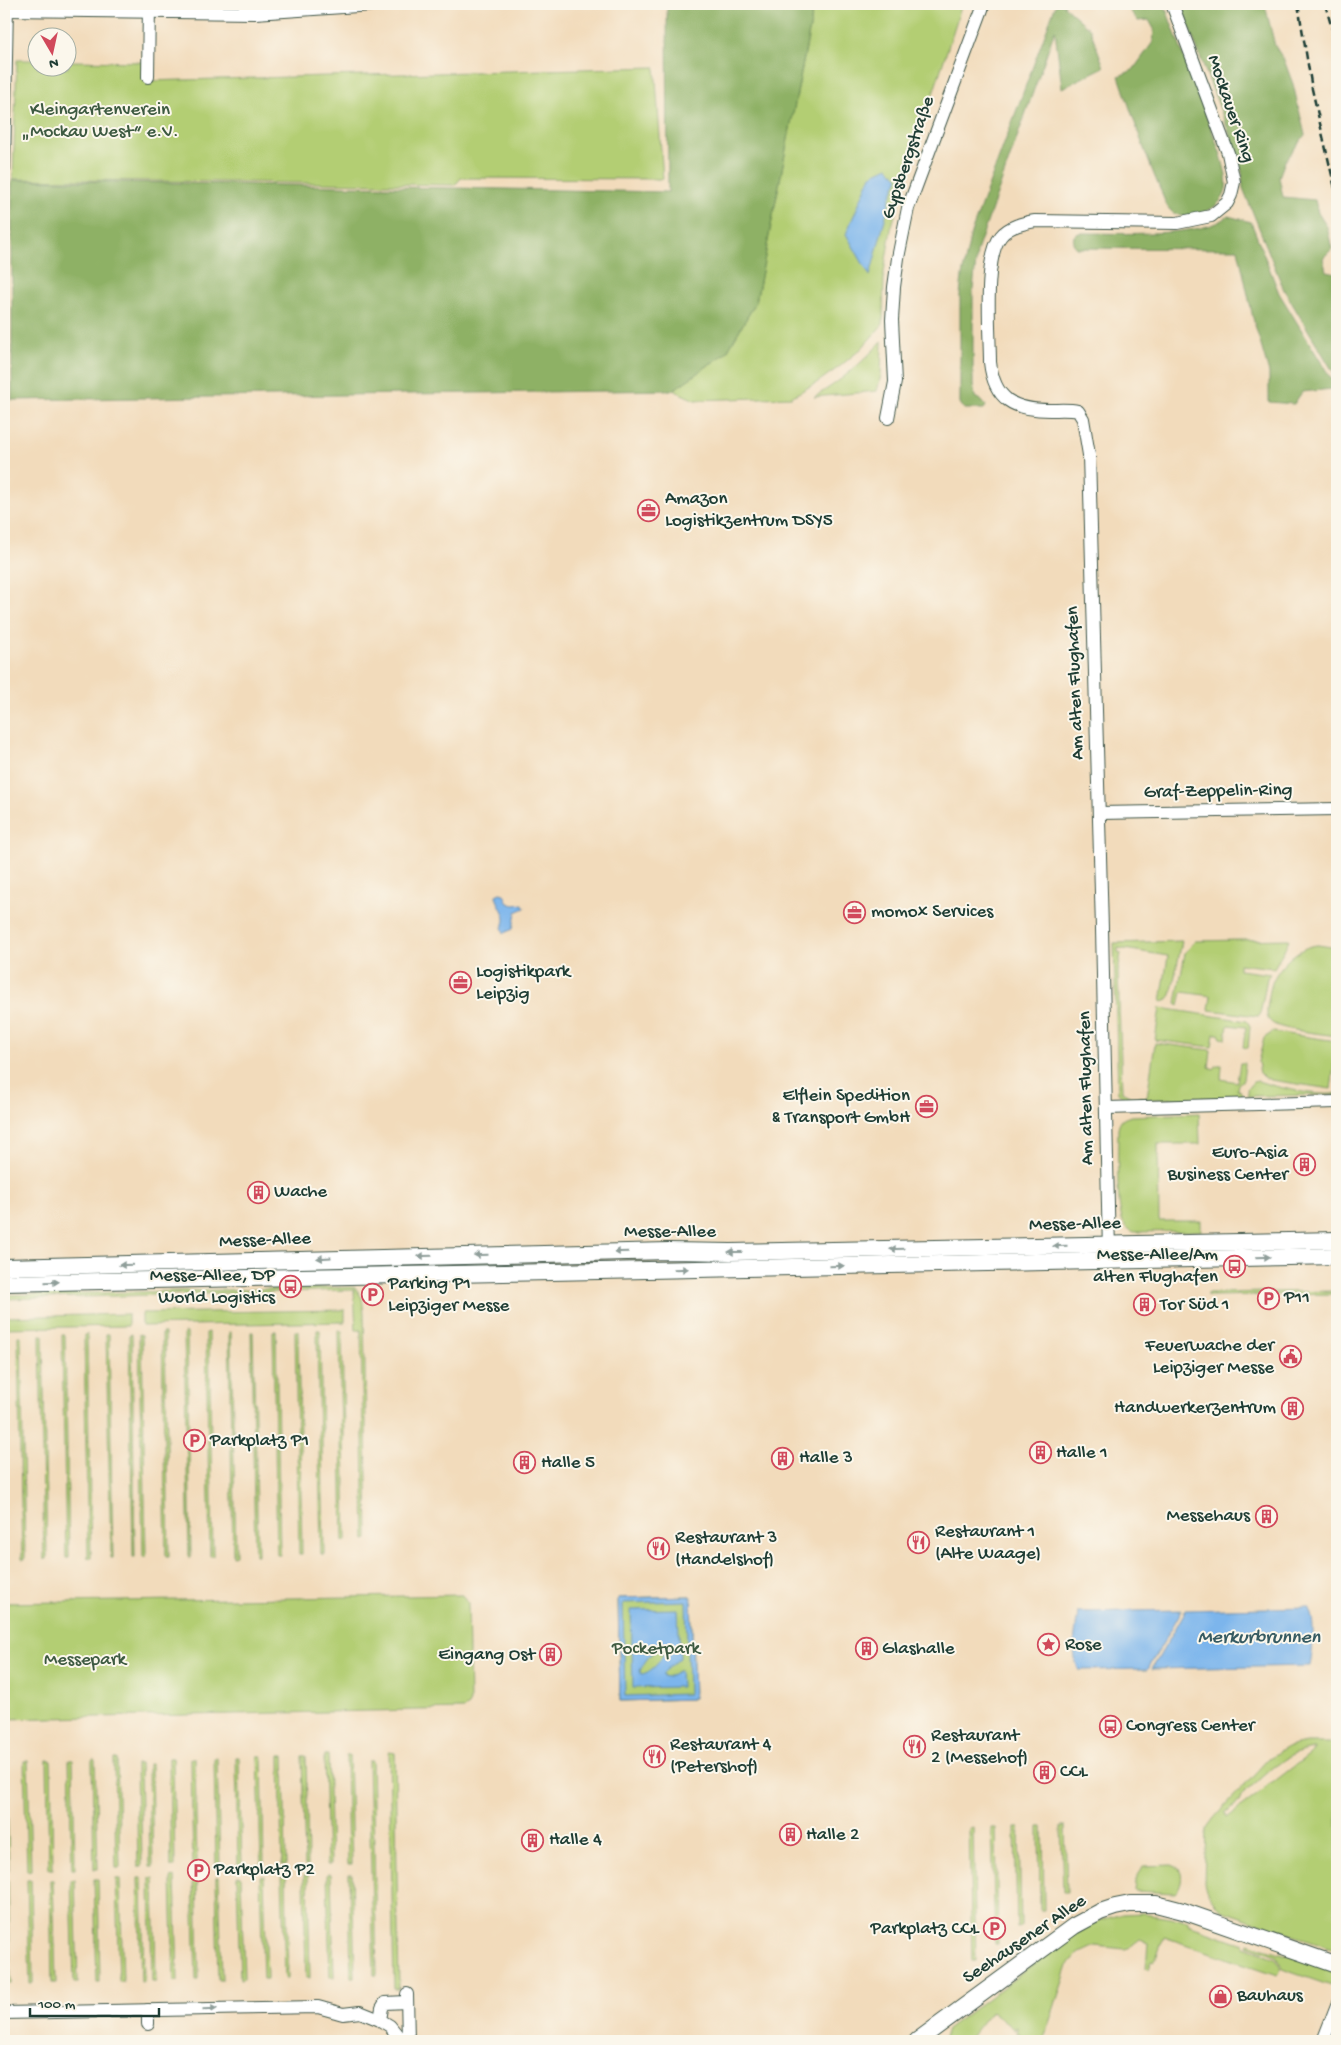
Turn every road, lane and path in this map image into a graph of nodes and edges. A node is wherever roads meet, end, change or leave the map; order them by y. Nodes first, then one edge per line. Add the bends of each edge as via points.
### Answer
1 (387, 4) edge
2 (984, 4) edge
3 (1172, 4) edge
4 (7, 7) edge
5 (149, 8) edge
6 (148, 77) dead end
7 (4, 168) edge
8 (1057, 222) joint
9 (888, 418) dead end
10 (1337, 809) edge
11 (1099, 814) junction
12 (1337, 1102) edge
13 (1106, 1108) junction
14 (1337, 1240) edge
15 (1109, 1253) junction
16 (1337, 1256) edge
17 (4, 1267) edge
18 (4, 1283) edge
19 (1337, 1965) edge
20 (1337, 2005) edge
21 (148, 2010) junction
22 (4, 2013) edge
23 (380, 2020) junction
24 (148, 2024) dead end
25 (934, 2036) edge
26 (402, 2041) edge
27 (408, 2041) edge
28 (917, 2041) edge
29 (1322, 2041) edge

1 - 5 street via 255,13
2 - 9 street, Gypsbergstraße via 908,208 894,287 895,382
3 - 8 street, Mockauer Ring via 1231,162 1234,182 1227,203 1211,216 1177,223
4 - 5 street
4 - 7 street
5 - 6 street
8 - 11 street, Am alten Flughafen via 1019,224 1001,235 995,245 990,273 990,362 997,389 1014,405 1026,409 1078,411 1083,419 1089,455
10 - 11 street, Graf-Zeppelin-Ring
11 - 13 street, Am alten Flughafen
12 - 13 street
13 - 15 street, Am alten Flughafen
14 - 15 main road, Messe-Allee
15 -> 16 main road, Messe-Allee
15 -> 17 main road, Messe-Allee via 396,1256
18 -> 15 main road, Messe-Allee
19 - 25 main road, Seehausener Allee via 1174,1908 1130,1904 1100,1912 1074,1926
20 - 29 street
21 - 22 street
21 -> 23 street via 318,2007 343,2019 360,2012
21 - 24 street
23 - 26 street via 390,2026
23 - 27 street via 385,2003 407,1998
25 - 28 main road, Seehausener Allee

